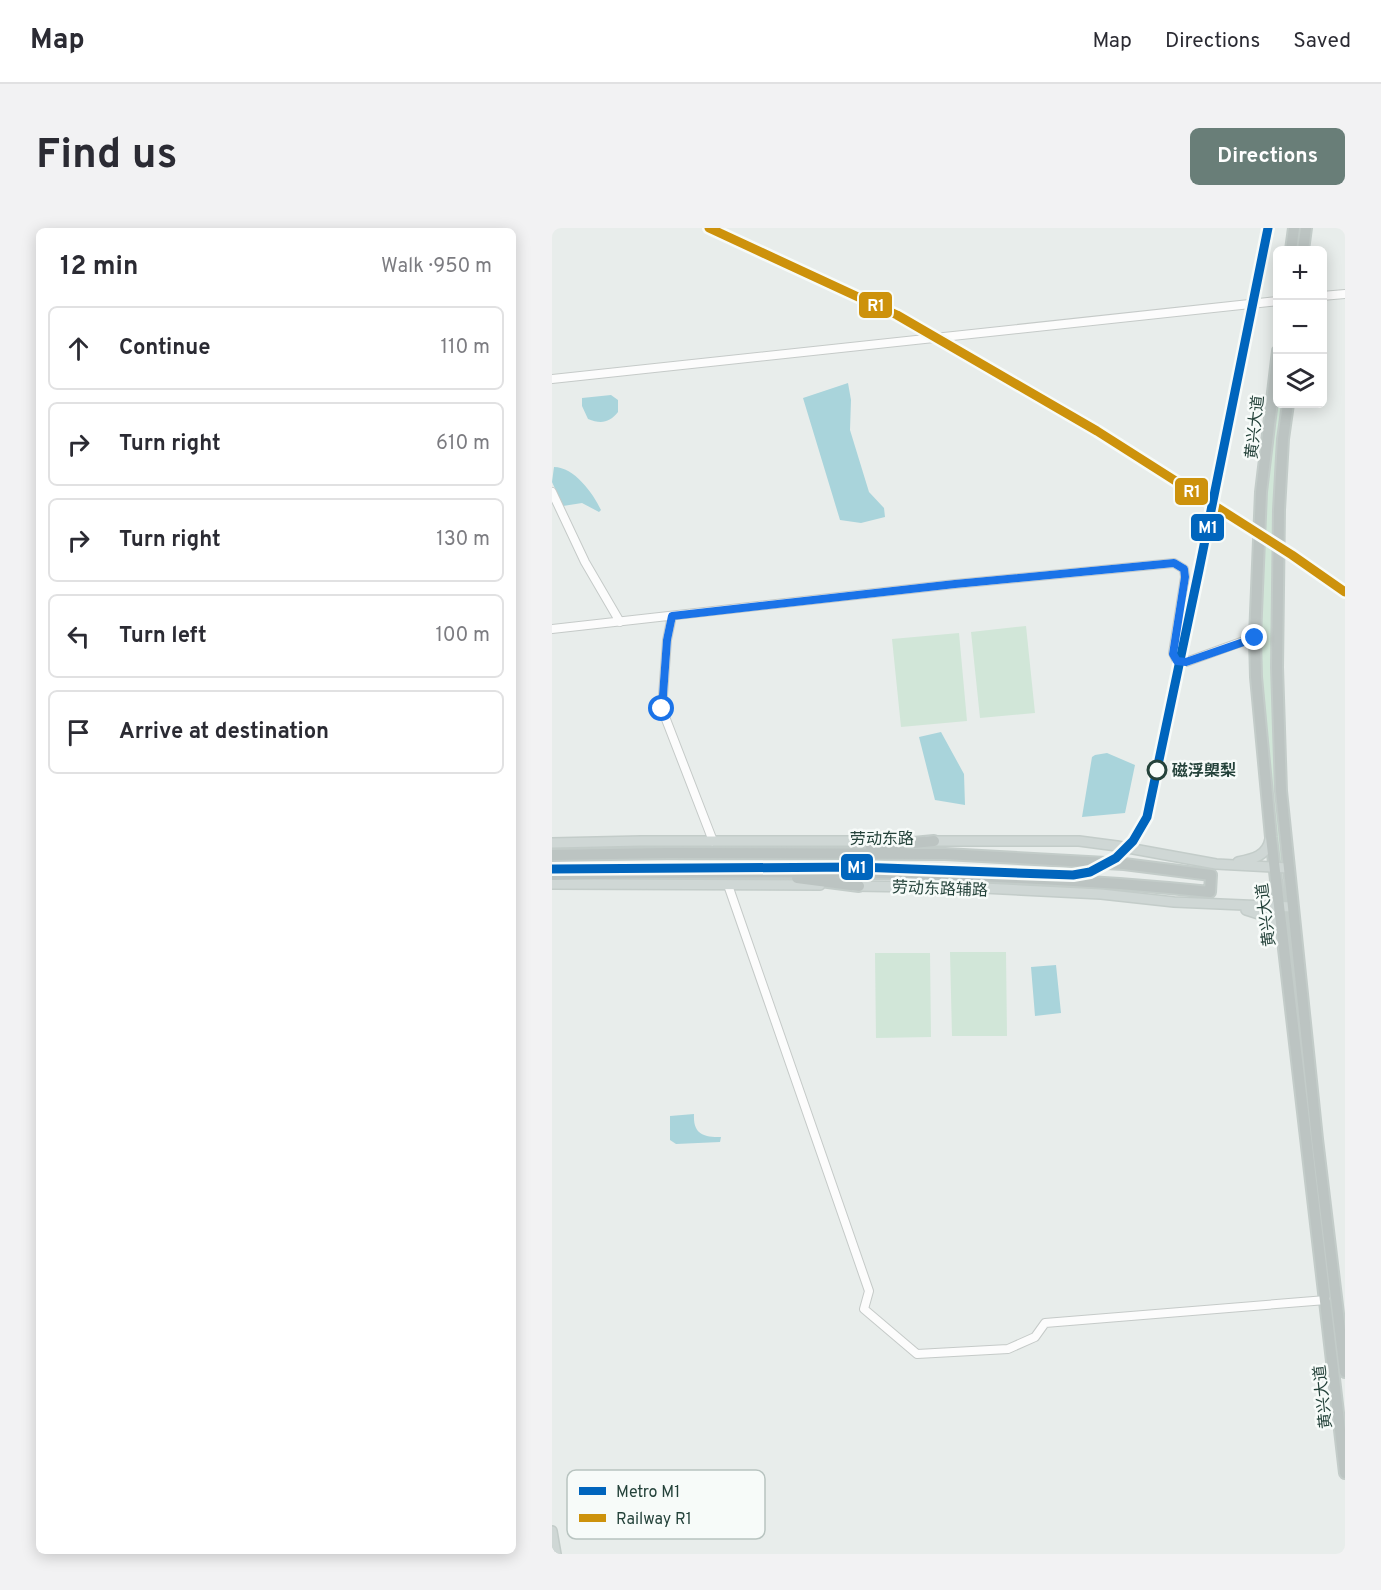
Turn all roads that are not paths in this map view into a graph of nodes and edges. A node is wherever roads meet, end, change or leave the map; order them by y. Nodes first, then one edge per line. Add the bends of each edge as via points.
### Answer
1 (1294, 228) edge
2 (1306, 228) edge
3 (1292, 246) edge
4 (1304, 246) edge
5 (1345, 294) edge
6 (1327, 296) edge
7 (1273, 302) edge
8 (1278, 354) edge
9 (552, 379) edge
10 (1287, 408) edge
11 (552, 492) edge
12 (672, 616) junction
13 (620, 622) junction
14 (552, 629) edge
15 (1255, 638) junction
16 (1271, 837) junction
17 (713, 841) junction
18 (934, 841) junction
19 (552, 843) edge
20 (766, 853) junction
21 (552, 855) edge
22 (1216, 864) junction
23 (1274, 868) junction
24 (1288, 868) junction
25 (710, 872) junction
26 (552, 875) edge
27 (552, 884) edge
28 (729, 885) junction
29 (859, 886) junction
30 (1193, 903) junction
31 (1280, 907) junction
32 (1292, 908) junction
33 (1283, 938) junction
34 (1336, 1300) edge
35 (1345, 1372) edge
36 (1345, 1473) edge
37 (552, 1531) edge
38 (556, 1554) edge

1 - 3 highway
2 - 4 highway
5 - 6 street
7 - 9 street
8 - 15 highway, 黄兴大道 via 1261,492
10 - 24 highway, 黄兴大道 via 1280,498 1277,667
11 - 13 street via 585,562
12 - 13 street
12 - 15 street via 1174,563 1184,569 1185,577 1173,654 1177,661 1186,662
12 - 17 street via 662,709
13 - 14 street
15 - 16 highway, 黄兴大道
16 - 22 main road via 1267,849 1257,857
16 - 23 highway, 黄兴大道
17 - 18 main road
17 - 19 main road
18 - 20 highway
18 - 22 main road via 1079,841
20 - 21 highway, 劳动东路
20 - 25 highway, 劳动东路 via 989,855 1124,864 1211,875 1210,892 939,874
22 - 23 main road
23 - 24 main road
23 - 31 highway, 黄兴大道
24 - 32 highway, 黄兴大道
25 - 26 highway, 劳动东路
25 - 29 highway
27 - 28 main road, 劳动东路辅路
28 - 29 main road, 劳动东路辅路
28 - 34 street via 869,1291 864,1309 917,1354 1008,1349 1035,1337 1045,1323
29 - 30 main road, 劳动东路辅路 via 1101,894
30 - 31 main road, 劳动东路辅路
30 - 33 main road via 1264,915 1276,923
31 - 32 main road, 劳动东路辅路
31 - 33 highway, 黄兴大道
32 - 34 highway, 黄兴大道
33 - 34 highway, 黄兴大道
34 - 35 highway, 黄兴大道
34 - 36 highway, 黄兴大道
37 - 38 main road

